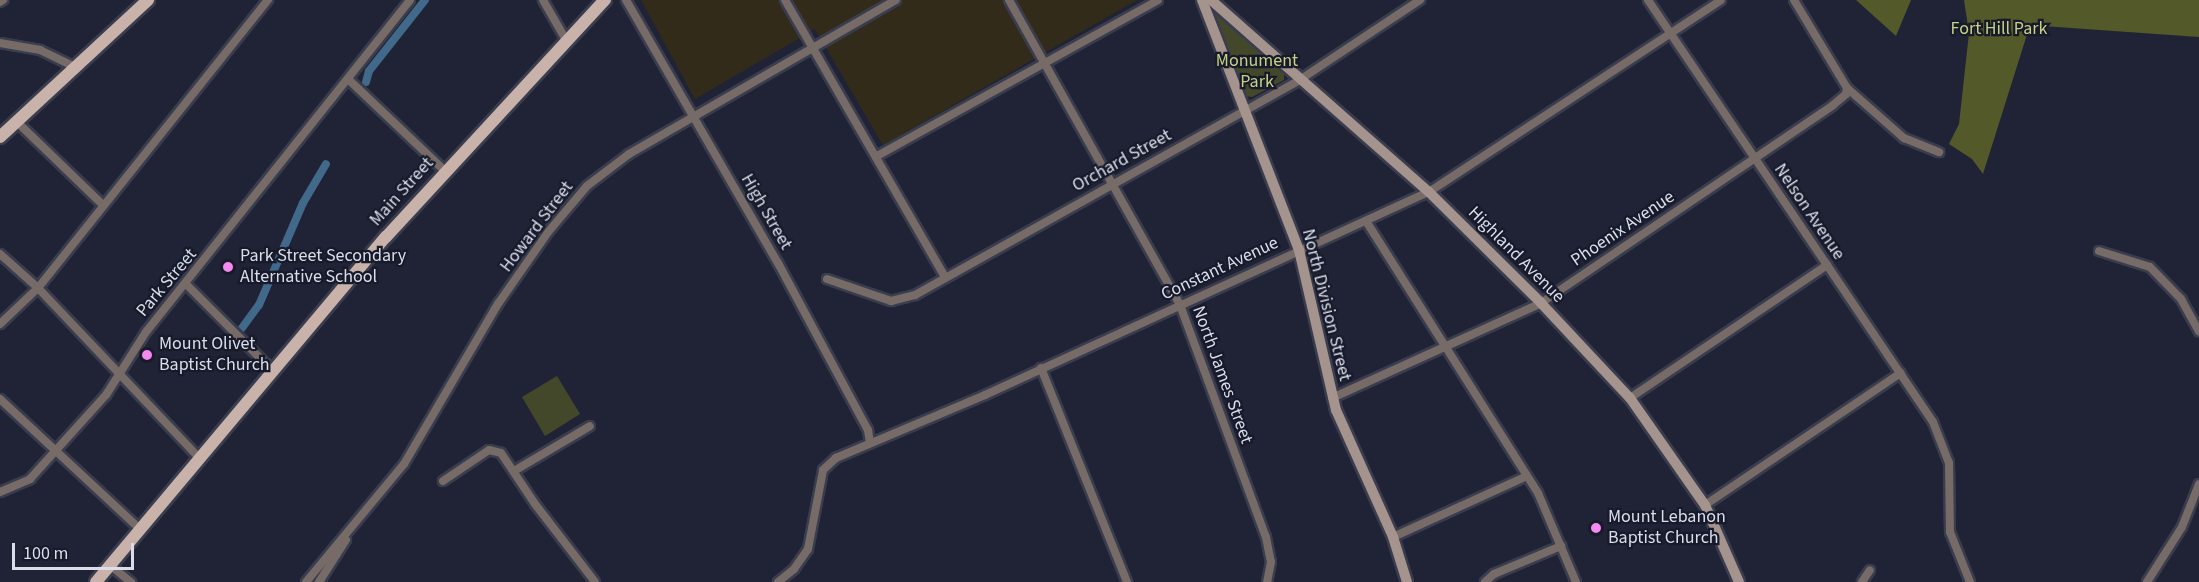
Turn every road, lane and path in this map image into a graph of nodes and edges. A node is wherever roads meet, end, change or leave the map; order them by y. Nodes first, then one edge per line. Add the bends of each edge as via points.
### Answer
1 (148, 0) edge
2 (268, 0) edge
3 (410, 0) edge
4 (543, 0) edge
5 (605, 0) edge
6 (626, 0) edge
7 (785, 0) edge
8 (896, 0) edge
9 (1009, 0) edge
10 (1158, 0) edge
11 (1202, 0) edge
12 (1211, 0) edge
13 (1420, 0) edge
14 (1648, 0) edge
15 (1721, 0) edge
16 (1794, 0) edge
17 (1671, 33) junction
18 (566, 40) junction
19 (0, 43) edge
20 (813, 48) junction
21 (1045, 62) junction
22 (73, 66) junction
23 (348, 79) junction
24 (1301, 79) junction
25 (1847, 88) junction
26 (1245, 111) junction
27 (693, 117) junction
28 (16, 121) junction
29 (0, 137) edge
30 (1939, 152) dead end
31 (877, 156) junction
32 (1754, 158) junction
33 (445, 171) junction
34 (1113, 183) junction
35 (1429, 192) junction
36 (102, 204) junction
37 (1366, 220) junction
38 (1299, 250) junction
39 (2099, 251) dead end
40 (0, 254) edge
41 (1827, 266) junction
42 (945, 277) junction
43 (827, 279) dead end
44 (186, 284) junction
45 (38, 288) junction
46 (1541, 303) junction
47 (1180, 305) junction
48 (0, 324) edge
49 (2199, 331) edge
50 (1445, 346) junction
51 (1041, 368) junction
52 (273, 371) junction
53 (1901, 373) junction
54 (119, 378) junction
55 (1332, 398) junction
56 (1630, 398) junction
57 (0, 399) edge
58 (590, 426) dead end
59 (870, 443) junction
60 (56, 451) junction
61 (200, 459) junction
62 (514, 471) junction
63 (1527, 476) junction
64 (443, 481) dead end
65 (2199, 484) edge
66 (0, 492) edge
67 (1705, 505) junction
68 (354, 525) junction
69 (141, 530) junction
70 (1393, 537) junction
71 (1561, 546) junction
72 (111, 566) junction
73 (1870, 570) dead end
74 (592, 581) edge
75 (96, 582) edge
76 (131, 582) edge
77 (306, 582) edge
78 (319, 582) edge
79 (778, 582) edge
80 (1128, 582) edge
81 (1267, 582) edge
82 (1407, 582) edge
83 (1485, 582) edge
84 (1576, 582) edge
85 (1739, 582) edge
86 (1862, 582) edge
87 (1970, 582) edge
88 (2147, 582) edge

1 - 22 main road
2 - 36 street
3 - 23 street, Park Street
4 - 18 street
5 - 18 main road, Main Street
6 - 27 street, High Street
7 - 20 street
8 - 20 street, Howard Street
9 - 21 street, North James Street
10 - 21 street
11 - 26 street, North Division Street
12 - 24 street, Highland Avenue
13 - 24 street, Orchard Street
14 - 17 street, Nelson Avenue
15 - 17 street, Constant Avenue
16 - 25 street
17 - 32 street, Nelson Avenue
17 - 35 street, Constant Avenue
18 - 33 main road, Main Street
19 - 22 street via 40,50
20 - 27 street, Howard Street
20 - 31 street
21 - 31 street
21 - 34 street, North James Street
22 - 28 main road
23 - 33 street
23 - 44 street, Park Street
24 - 26 street, Orchard Street
24 - 35 street, Highland Avenue
25 - 30 street via 1904,138
25 - 32 street, Phoenix Avenue via 1846,94 1833,105
26 - 34 street, Orchard Street
26 - 38 street, North Division Street
27 - 59 street, High Street via 778,263 868,430
27 - 68 street, Howard Street via 629,154 579,194 498,304 418,444
28 - 29 main road
28 - 36 street
31 - 42 street
32 - 41 street, Nelson Avenue
32 - 46 street, Phoenix Avenue
33 - 52 main road, Main Street
34 - 42 street, Orchard Street
34 - 47 street, North James Street
35 - 37 street, Constant Avenue
35 - 46 street, Highland Avenue
36 - 45 street
37 - 38 street, Constant Avenue
37 - 50 street
38 - 47 street, Constant Avenue
38 - 55 street, North Division Street
39 - 49 street via 2150,267 2181,299
40 - 45 street
41 - 53 street, Nelson Avenue
41 - 56 street
42 - 43 street, Orchard Street via 915,295 891,301
44 - 52 street
44 - 54 street, Park Street via 146,332
45 - 48 street
45 - 54 street
46 - 50 street, Phoenix Avenue
46 - 56 street, Highland Avenue
47 - 51 street, Constant Avenue
47 - 81 street, North James Street via 1266,537 1271,562
50 - 55 street, Phoenix Avenue
50 - 63 street
51 - 59 street, Constant Avenue
51 - 80 street
52 - 61 main road, Main Street
53 - 67 street
53 - 87 street, Nelson Avenue via 1944,443 1949,463 1949,525
54 - 60 street, Park Street
54 - 61 street
55 - 70 street, North Division Street
56 - 67 street, Highland Avenue
57 - 60 street
58 - 62 street
59 - 79 street, Constant Avenue via 839,456 823,470 808,549 794,569
60 - 66 street, Park Street via 20,486
60 - 69 street
61 - 69 main road, Main Street
62 - 64 street via 497,451 489,450
62 - 74 street
63 - 70 street
63 - 71 street
65 - 88 street via 2182,527
67 - 85 street, Highland Avenue
68 - 77 street, Howard Street
68 - 78 street
69 - 72 main road, Main Street
70 - 82 street, North Division Street
71 - 83 street via 1494,574
71 - 84 street
72 - 75 main road, Main Street
72 - 76 street
73 - 86 street

